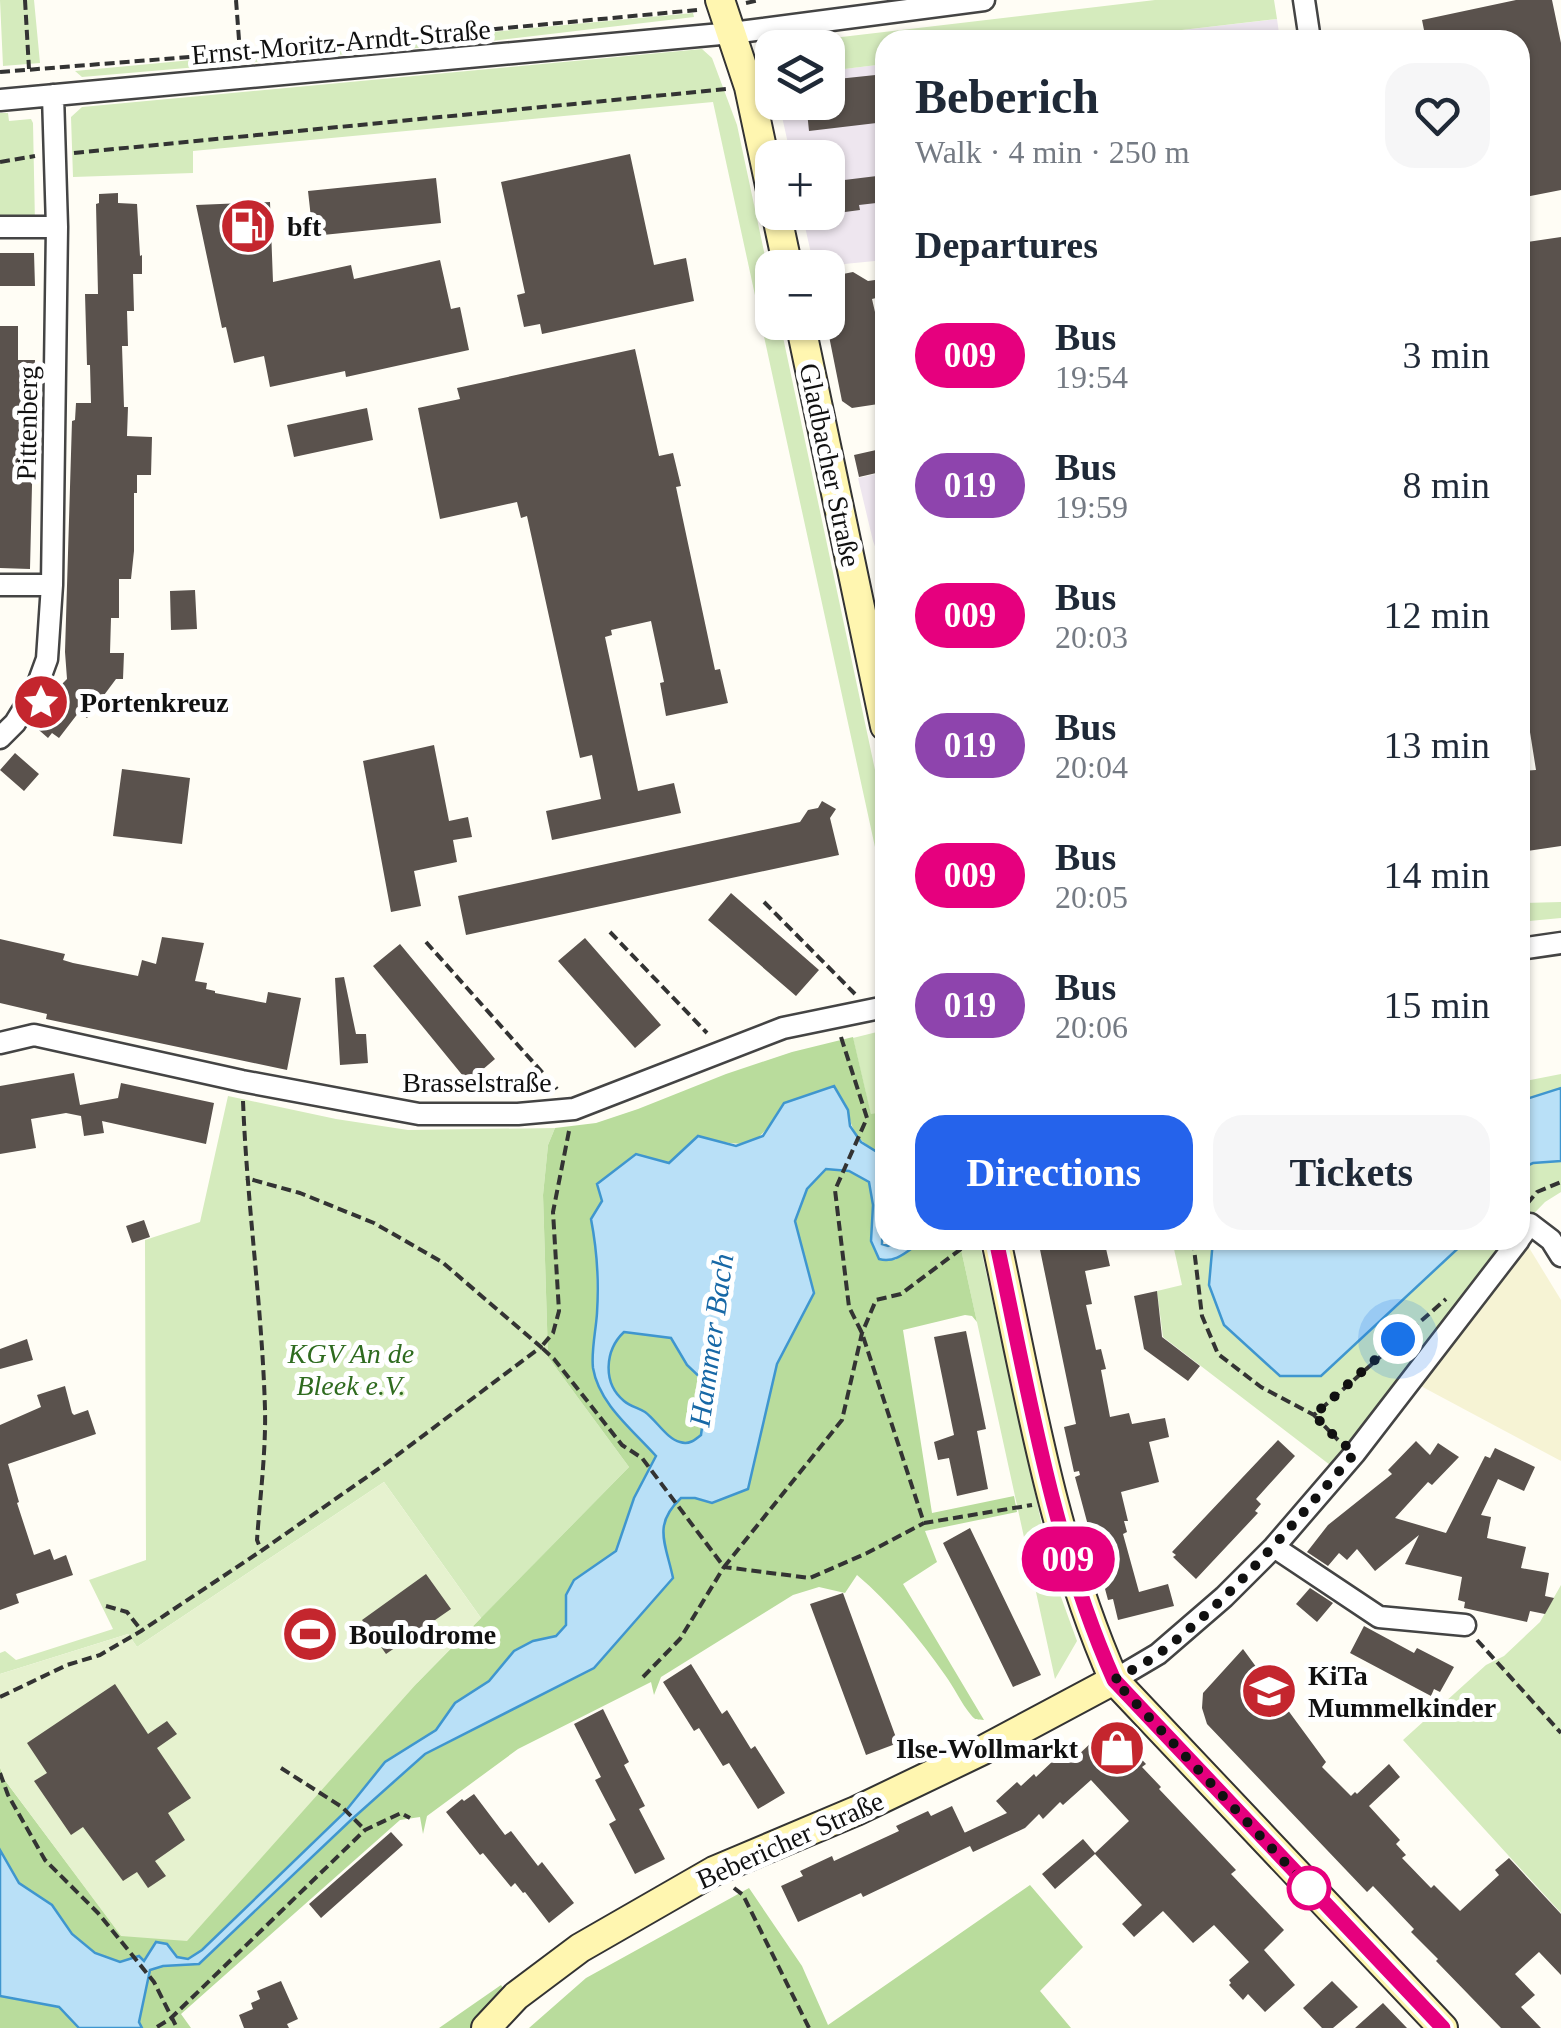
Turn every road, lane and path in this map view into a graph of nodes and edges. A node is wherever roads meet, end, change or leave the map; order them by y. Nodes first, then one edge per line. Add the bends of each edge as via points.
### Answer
1 (26, 0) edge
2 (236, 0) edge
3 (760, 0) edge
4 (984, 0) edge
5 (1304, 0) edge
6 (725, 13) edge
7 (1308, 30) edge
8 (240, 53) junction
9 (29, 69) junction
10 (0, 72) edge
11 (749, 86) junction
12 (54, 95) junction
13 (0, 100) edge
14 (760, 140) edge
15 (56, 155) junction
16 (0, 162) edge
17 (0, 227) edge
18 (57, 227) junction
19 (804, 340) edge
20 (0, 585) edge
21 (52, 585) junction
22 (875, 678) edge
23 (0, 738) edge
24 (764, 902) dead end
25 (610, 932) dead end
26 (426, 942) dead end
27 (1561, 943) edge
28 (1530, 948) edge
29 (875, 1006) edge
30 (875, 1010) edge
31 (835, 1019) junction
32 (0, 1028) edge
33 (34, 1035) junction
34 (0, 1043) edge
35 (723, 1050) junction
36 (242, 1082) junction
37 (574, 1109) junction
38 (246, 1178) junction
39 (1561, 1182) edge
40 (1530, 1210) edge
41 (1530, 1231) edge
42 (960, 1250) edge
43 (998, 1250) edge
44 (1194, 1250) edge
45 (1507, 1250) edge
46 (1561, 1256) edge
47 (1458, 1290) dead end
48 (862, 1333) junction
49 (541, 1347) junction
50 (1314, 1415) junction
51 (1355, 1453) junction
52 (1053, 1502) junction
53 (924, 1523) junction
54 (1274, 1547) junction
55 (262, 1551) junction
56 (724, 1567) junction
57 (106, 1606) dead end
58 (1464, 1625) joint
59 (141, 1630) junction
60 (643, 1677) dead end
61 (1114, 1680) junction
62 (0, 1697) edge
63 (1561, 1733) edge
64 (282, 1768) dead end
65 (0, 1773) edge
66 (410, 1818) dead end
67 (365, 1830) junction
68 (714, 1871) junction
69 (170, 2018) junction
70 (158, 2026) edge
71 (176, 2028) edge
72 (486, 2028) edge
73 (809, 2028) edge
74 (1444, 2028) edge

1 - 9 path
2 - 8 path
3 - 6 path
4 - 6 street, Ernst-Moritz-Arndt-Straße
5 - 7 street
6 - 8 path
6 - 11 main road
6 - 12 street, Ernst-Moritz-Arndt-Straße
8 - 9 path
9 - 10 path
11 - 14 main road
11 - 15 path
12 - 13 street, Ernst-Moritz-Arndt-Straße
12 - 15 street, Pittenberg
15 - 16 path
15 - 18 street, Pittenberg
17 - 18 street
18 - 21 street, Pittenberg
19 - 22 main road, Gladbacher Straße
20 - 21 street
21 - 23 street, Pittenberg via 46,658 36,688
24 - 29 path
25 - 35 path
26 - 37 path
27 - 28 street
30 - 31 street, Brasselstraße
31 - 35 street, Brasselstraße via 783,1028
31 - 48 path via 867,1118 835,1190 849,1308
32 - 33 street
33 - 34 street, Brasselstraße
33 - 36 street, Brasselstraße
35 - 37 street, Brasselstraße
36 - 37 street, Brasselstraße via 419,1114
36 - 38 path
37 - 49 path via 553,1212 559,1310 553,1334
38 - 49 path via 374,1222 442,1262
38 - 55 path via 265,1414
39 - 40 path via 1537,1192
41 - 46 street via 1551,1240
42 - 48 path via 901,1294 876,1300
43 - 52 main road
44 - 50 path via 1202,1316 1218,1354
45 - 51 street
47 - 50 path
48 - 53 path
48 - 56 path via 842,1420
49 - 55 path
49 - 56 path via 622,1445 642,1458
50 - 51 path
51 - 54 street
52 - 53 path
52 - 61 main road via 1092,1632
53 - 56 path via 810,1578
54 - 58 street via 1380,1617
54 - 61 street via 1158,1654
55 - 59 path
56 - 60 path via 680,1639
57 - 59 path via 127,1612
58 - 63 path
59 - 62 path
61 - 68 main road, Bebericher Straße via 928,1777
61 - 74 main road
64 - 67 path
65 - 69 path via 45,1860 154,1982
66 - 67 path via 401,1813
67 - 69 path
68 - 72 main road, Bebericher Straße via 580,1948
68 - 73 path via 743,1895
69 - 70 path
69 - 71 path

